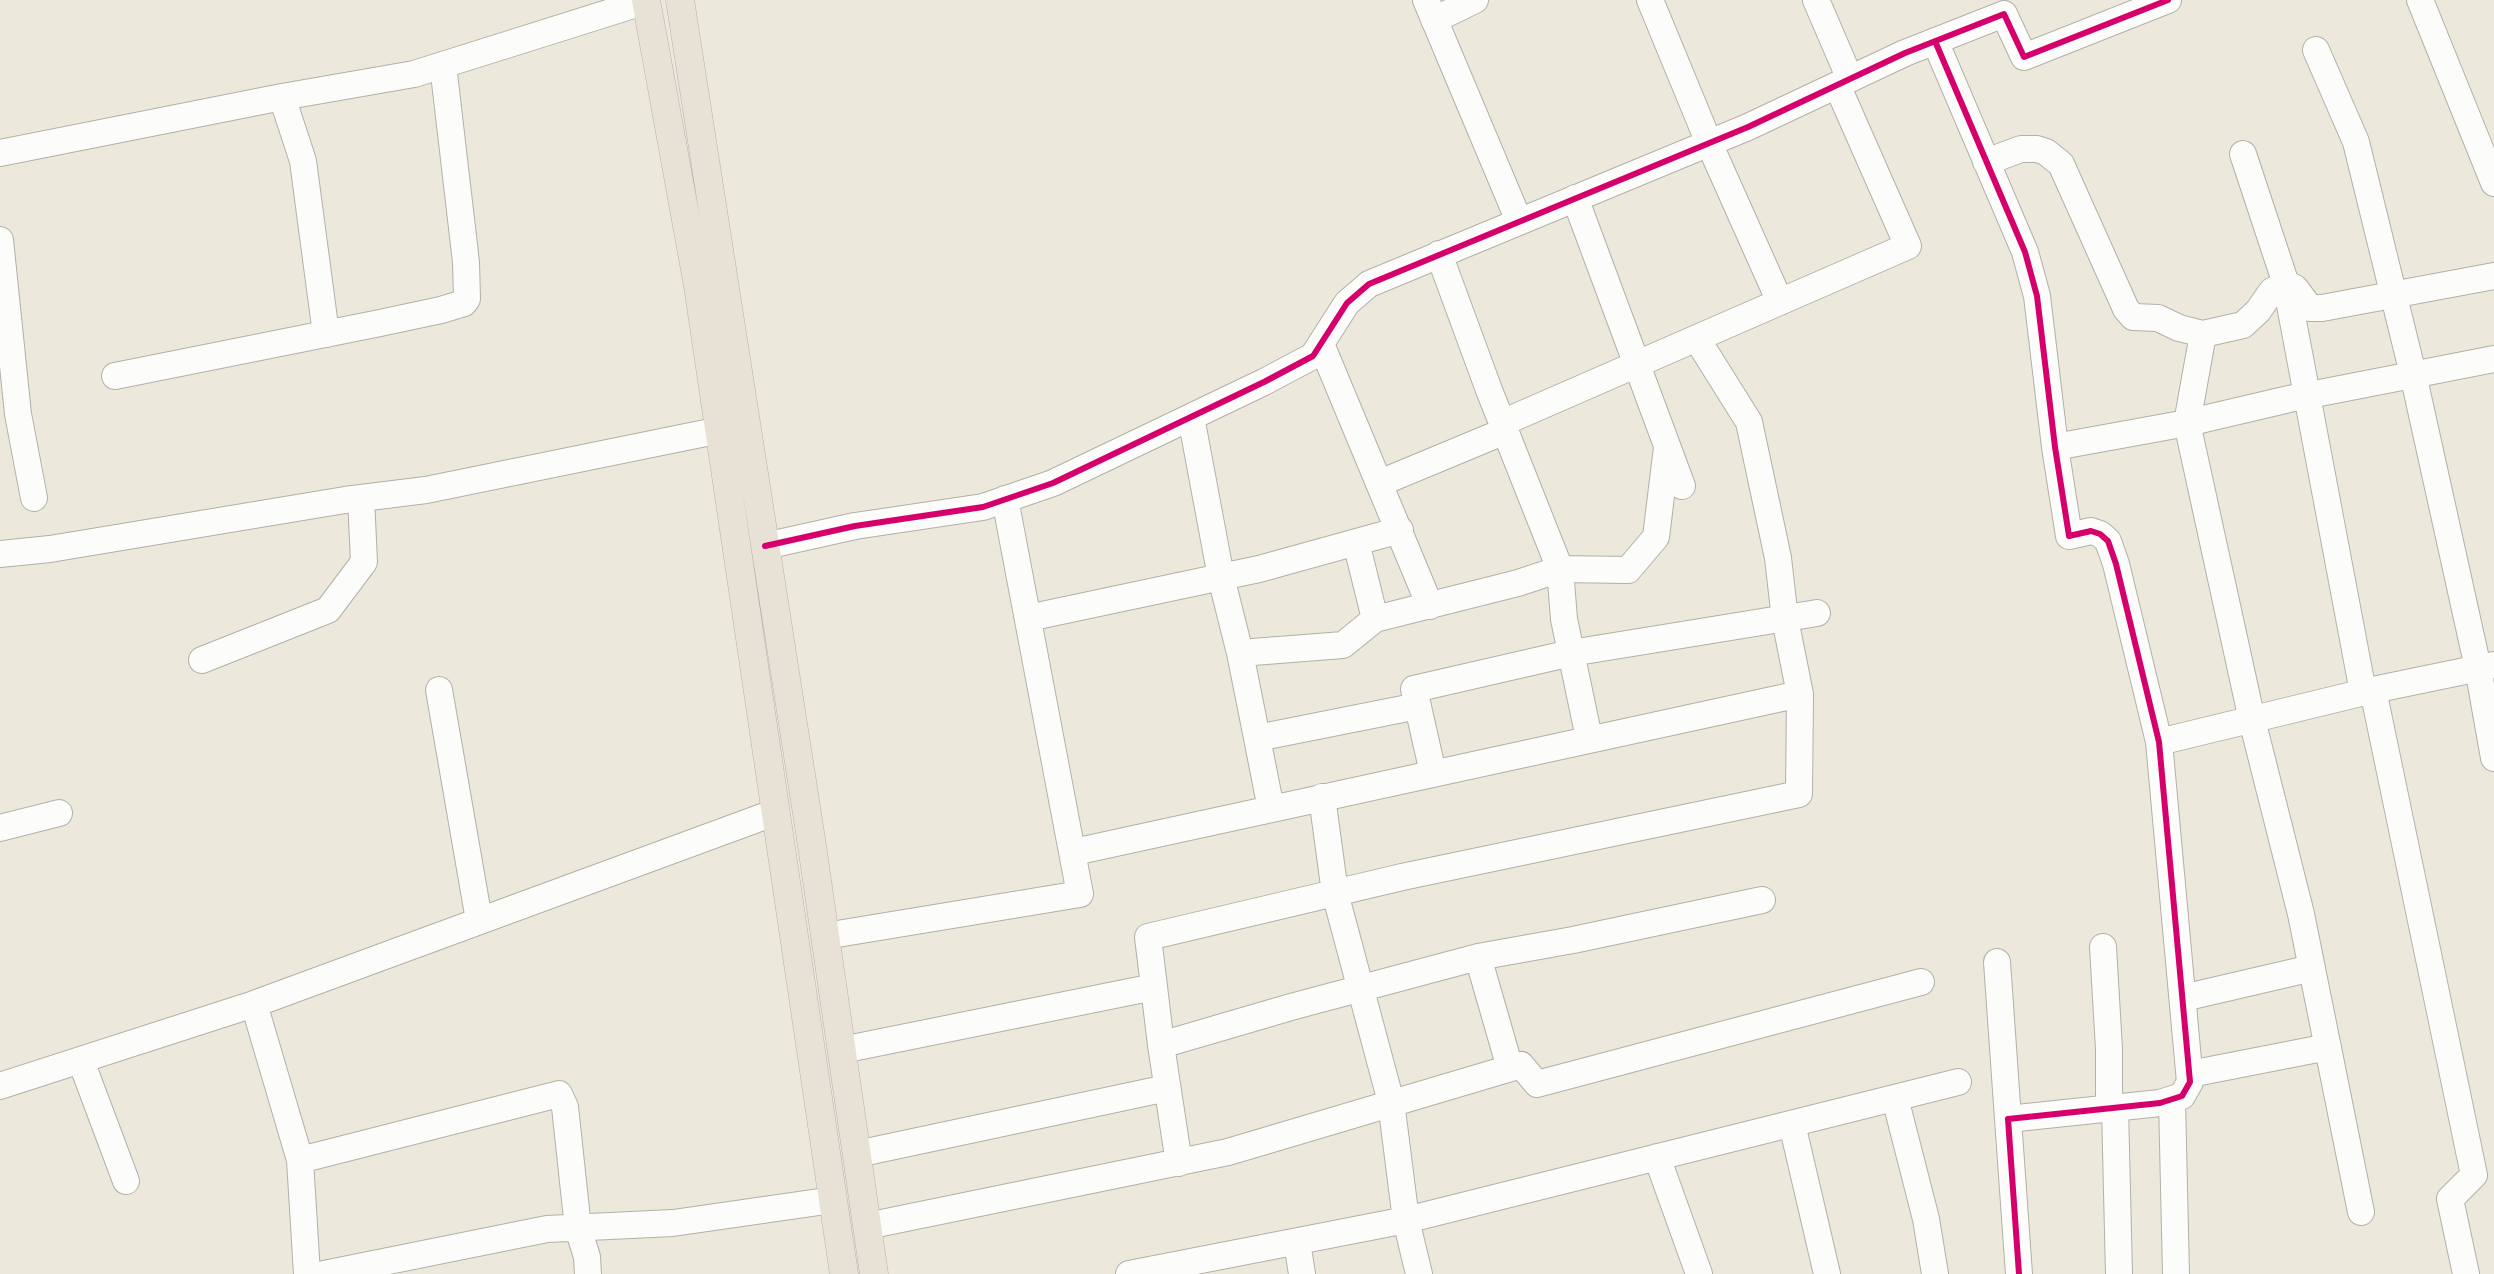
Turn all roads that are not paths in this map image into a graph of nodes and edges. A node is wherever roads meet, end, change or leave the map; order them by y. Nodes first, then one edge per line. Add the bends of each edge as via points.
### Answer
1 (646, 0) edge
2 (680, 0) edge
3 (1475, 0) edge
4 (1650, 0) edge
5 (1816, 0) edge
6 (2168, 0) edge
7 (2420, 0) edge
8 (1430, 10) edge
9 (1935, 41) junction
10 (2316, 50) dead end
11 (443, 64) junction
12 (1844, 82) junction
13 (282, 97) junction
14 (1709, 143) junction
15 (0, 153) edge
16 (2243, 154) dead end
17 (1986, 162) junction
18 (2494, 183) edge
19 (1575, 198) junction
20 (1519, 221) junction
21 (0, 240) edge
22 (1439, 254) junction
23 (2494, 276) edge
24 (2286, 284) junction
25 (2392, 295) junction
26 (1780, 302) junction
27 (326, 334) junction
28 (2202, 334) junction
29 (1696, 339) junction
30 (1321, 344) junction
31 (2494, 359) edge
32 (1637, 365) junction
33 (2413, 374) junction
34 (114, 376) dead end
35 (2307, 396) junction
36 (1190, 417) junction
37 (2186, 423) junction
38 (747, 425) junction
39 (1503, 427) junction
40 (719, 431) junction
41 (1668, 446) junction
42 (2055, 447) junction
43 (1380, 482) junction
44 (1682, 486) dead end
45 (34, 498) dead end
46 (361, 498) junction
47 (1005, 499) junction
48 (1400, 530) junction
49 (1356, 542) junction
50 (765, 546) junction
51 (0, 554) edge
52 (1560, 569) junction
53 (1221, 577) junction
54 (1430, 606) junction
55 (1818, 613) dead end
56 (1028, 618) junction
57 (1375, 619) junction
58 (1785, 619) junction
59 (1240, 653) junction
60 (1571, 653) junction
61 (202, 660) dead end
62 (2486, 667) edge
63 (439, 690) dead end
64 (2368, 691) junction
65 (1800, 694) junction
66 (1418, 706) junction
67 (2252, 720) junction
68 (1256, 738) junction
69 (1589, 738) junction
70 (2159, 742) junction
71 (2494, 758) edge
72 (1433, 773) junction
73 (1322, 798) junction
74 (1270, 809) junction
75 (776, 812) junction
76 (59, 814) dead end
77 (0, 828) edge
78 (1074, 852) junction
79 (1335, 893) junction
80 (1762, 900) dead end
81 (479, 920) junction
82 (825, 936) junction
83 (2103, 946) dead end
84 (1478, 957) junction
85 (1997, 962) dead end
86 (2312, 968) junction
87 (1921, 982) dead end
88 (1154, 987) junction
89 (1361, 989) junction
90 (2183, 998) junction
91 (254, 1004) junction
92 (1161, 1046) junction
93 (2328, 1047) junction
94 (842, 1050) junction
95 (81, 1060) junction
96 (1510, 1068) junction
97 (2190, 1074) junction
98 (1958, 1082) dead end
99 (0, 1086) edge
100 (1167, 1088) junction
101 (1895, 1098) junction
102 (2172, 1100) junction
103 (1391, 1102) junction
104 (2112, 1109) junction
105 (2008, 1119) junction
106 (1792, 1124) junction
107 (857, 1154) junction
108 (1657, 1157) junction
109 (300, 1160) junction
110 (2483, 1161) edge
111 (1179, 1163) junction
112 (126, 1181) dead end
113 (833, 1200) junction
114 (2361, 1212) dead end
115 (1406, 1220) junction
116 (867, 1226) junction
117 (578, 1228) junction
118 (1296, 1242) junction
119 (307, 1274) edge
120 (324, 1274) edge
121 (588, 1274) edge
122 (844, 1274) edge
123 (874, 1274) edge
124 (1129, 1274) edge
125 (1302, 1274) edge
126 (1419, 1274) edge
127 (1699, 1274) edge
128 (1827, 1274) edge
129 (1935, 1274) edge
130 (2019, 1274) edge
131 (2119, 1274) edge
132 (2176, 1274) edge
133 (2466, 1274) edge

1 - 11 street
1 - 40 main road via 698,286
2 - 38 main road
3 - 8 street
4 - 14 street
5 - 12 street
6 - 9 street via 2024,57 2004,14
7 - 18 street
8 - 20 street
9 - 12 street
9 - 17 street
10 - 25 street via 2356,142
11 - 13 street via 414,74
11 - 27 street via 466,262 467,299 464,303 441,310
12 - 14 street
12 - 26 street via 1908,246
13 - 15 street
13 - 27 street via 303,161
14 - 19 street
14 - 26 street
16 - 24 street
17 - 28 street via 2021,149 2037,149 2061,164 2126,309 2133,317 2158,318
17 - 42 street via 2025,252 2037,296
19 - 20 street
19 - 32 street
20 - 22 street
21 - 45 street via 18,414
22 - 30 street via 1370,284 1347,303
22 - 39 street
23 - 25 street
24 - 25 street via 2295,288 2310,308
24 - 28 street via 2272,291 2243,325
24 - 35 street
25 - 33 street
26 - 29 street
27 - 34 street
28 - 37 street
29 - 32 street
29 - 58 street via 1749,422 1778,558
30 - 36 street via 1313,356
30 - 43 street
31 - 33 street
32 - 39 street
32 - 41 street
33 - 35 street
33 - 62 street
35 - 37 street
35 - 64 street
36 - 47 street via 1053,483
36 - 53 street
37 - 42 street
37 - 67 street
38 - 40 street
38 - 50 main road
39 - 43 street
39 - 52 street
40 - 46 street via 426,490
40 - 75 main road
41 - 44 street
41 - 52 street via 1656,537 1628,570
42 - 70 street via 2069,536 2091,531 2108,541
43 - 48 street
46 - 51 street via 50,549
46 - 61 street via 364,562 328,610
47 - 50 street via 983,507 855,526
47 - 56 street
48 - 49 street
48 - 54 street
49 - 53 street
49 - 57 street
50 - 82 main road
52 - 54 street
52 - 60 street via 1564,619
53 - 56 street
53 - 59 street
54 - 57 street
55 - 58 street
56 - 78 street
57 - 59 street via 1343,645
58 - 60 street
58 - 65 street
59 - 68 street
60 - 66 street via 1414,689
60 - 69 street
62 - 64 street
62 - 71 street
63 - 81 street
64 - 67 street
64 - 110 street
65 - 69 street
65 - 79 street via 1799,794
66 - 68 street
66 - 72 street
67 - 70 street
67 - 86 street
68 - 74 street
69 - 72 street
70 - 90 street
72 - 73 street
73 - 74 street
73 - 79 street
74 - 78 street
75 - 81 street
75 - 113 main road
76 - 77 street
78 - 82 street via 1080,894
79 - 88 street via 1148,937
79 - 89 street
80 - 84 street
81 - 91 street
82 - 94 main road
83 - 104 street
84 - 89 street
84 - 96 street
85 - 105 street
86 - 90 street
86 - 93 street
87 - 96 street via 1537,1084 1522,1065
88 - 92 street
88 - 94 street
89 - 92 street
89 - 103 street
90 - 97 street
91 - 95 street
91 - 109 street
92 - 100 street
93 - 97 street
93 - 114 street
94 - 107 main road
95 - 99 street
95 - 112 street
96 - 103 street
97 - 102 street via 2190,1082 2182,1096
98 - 101 street
100 - 107 street
100 - 111 street
101 - 106 street
101 - 129 street via 1926,1219
102 - 104 street
102 - 132 street
103 - 111 street via 1228,1152
103 - 115 street
104 - 105 street
104 - 131 street
105 - 130 street
106 - 108 street
106 - 128 street
107 - 116 main road
108 - 115 street
108 - 127 street
109 - 117 street via 559,1094 566,1107
109 - 119 street
110 - 133 street via 2450,1200
111 - 116 street
113 - 117 street via 673,1223
113 - 122 main road
115 - 118 street
115 - 126 street
116 - 123 main road
117 - 120 street via 547,1228
117 - 121 street
118 - 124 street
118 - 125 street

